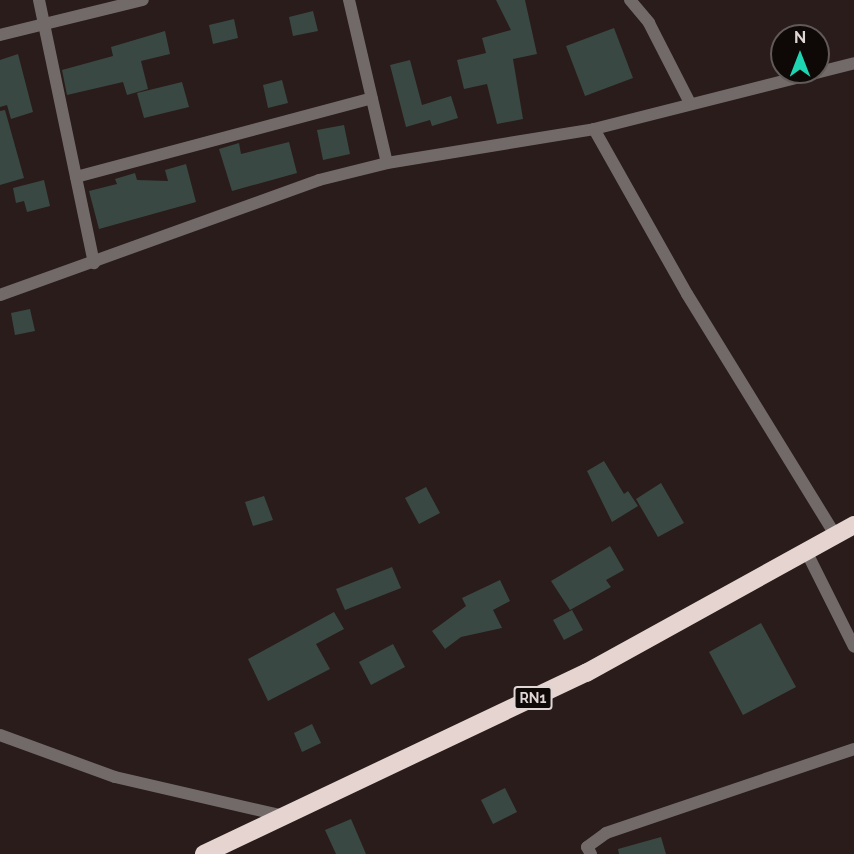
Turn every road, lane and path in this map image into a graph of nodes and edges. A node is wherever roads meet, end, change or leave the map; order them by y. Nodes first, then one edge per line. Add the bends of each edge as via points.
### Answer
1 (39, 0) edge
2 (143, 0) edge
3 (349, 0) edge
4 (630, 0) edge
5 (45, 24) junction
6 (0, 36) edge
7 (854, 63) edge
8 (372, 98) junction
9 (690, 103) junction
10 (594, 129) junction
11 (387, 163) junction
12 (76, 177) junction
13 (94, 262) junction
14 (0, 296) edge
15 (854, 525) edge
16 (836, 536) junction
17 (806, 551) junction
18 (854, 647) edge
19 (0, 735) edge
20 (854, 749) edge
21 (286, 816) junction
22 (204, 854) edge
23 (591, 854) edge

1 - 5 street
2 - 5 street
3 - 8 street
4 - 9 street via 649,23
5 - 6 street
5 - 12 street
7 - 9 street
8 - 11 street
8 - 12 street
9 - 10 street
10 - 11 street
10 - 16 street via 687,294
11 - 13 street via 319,180
12 - 13 street
13 - 14 street
15 - 16 highway, RN1
16 - 17 highway, RN1
17 - 18 street
17 - 21 highway, RN1 via 586,673
19 - 21 street via 115,777
20 - 23 street via 606,833 587,847
21 - 22 highway, RN1

